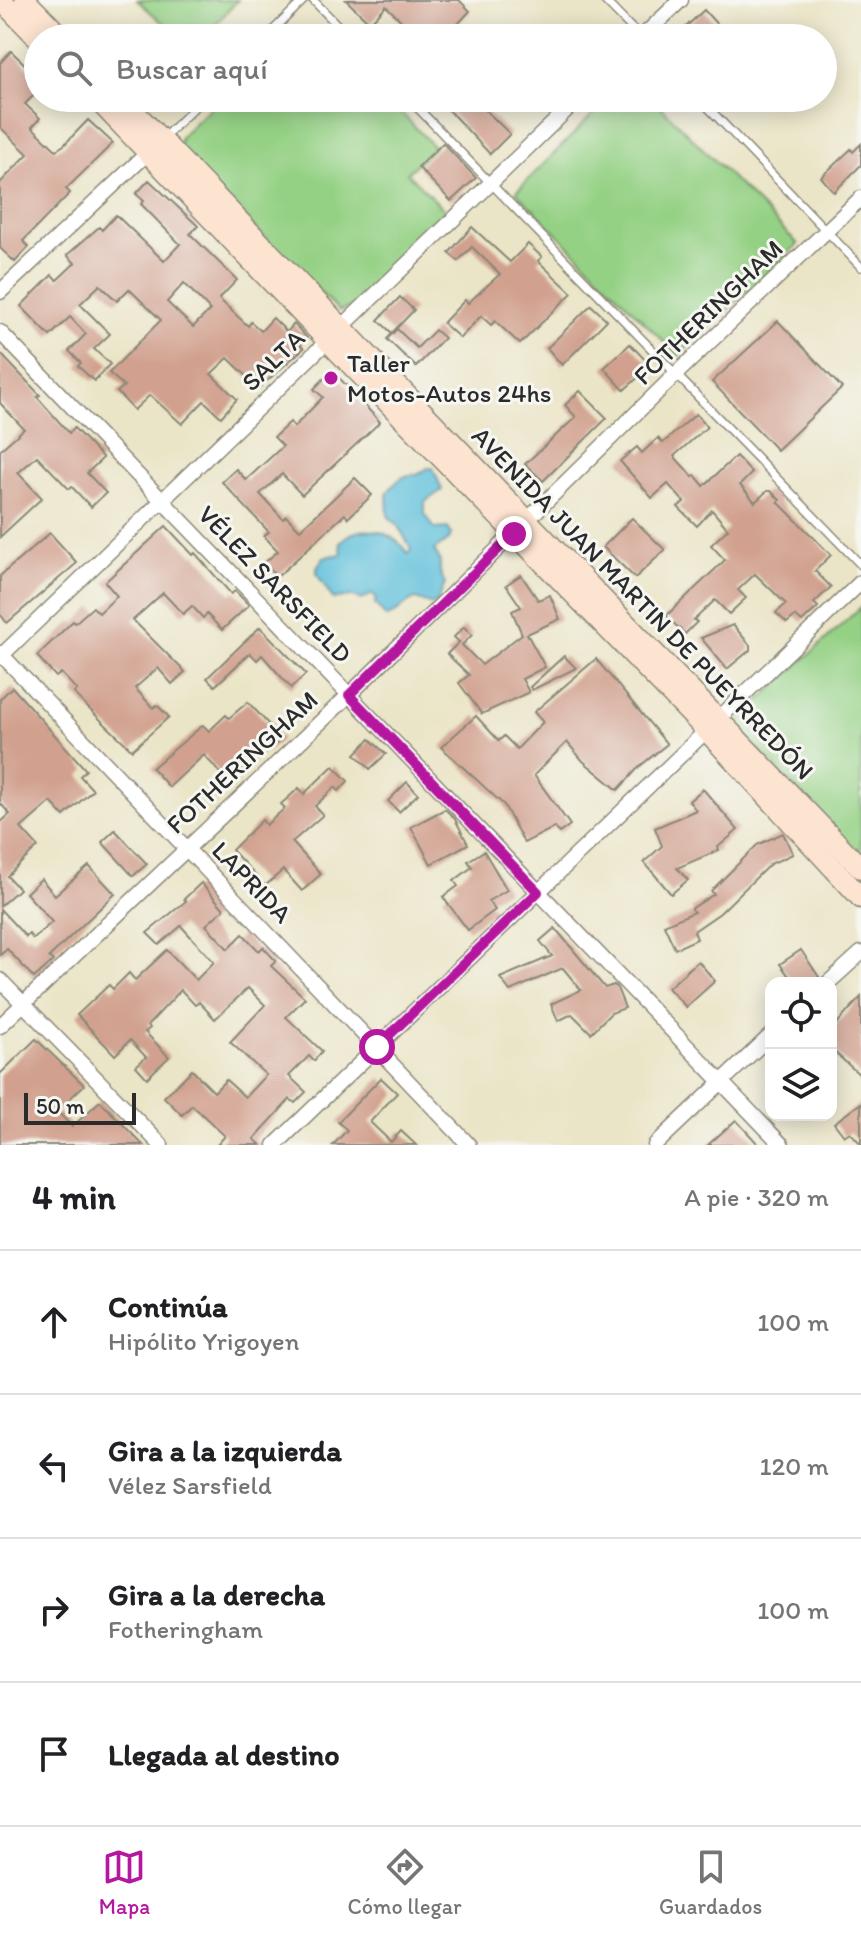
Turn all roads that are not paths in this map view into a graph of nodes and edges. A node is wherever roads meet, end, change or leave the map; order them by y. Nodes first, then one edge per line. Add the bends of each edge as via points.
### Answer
1 (1, 0) edge
2 (25, 0) edge
3 (304, 0) edge
4 (313, 0) edge
5 (604, 0) edge
6 (681, 0) edge
7 (24, 24) edge
8 (48, 24) edge
9 (279, 24) edge
10 (336, 24) edge
11 (627, 24) edge
12 (656, 24) edge
13 (113, 112) edge
14 (131, 112) edge
15 (190, 112) edge
16 (422, 112) edge
17 (565, 112) edge
18 (712, 112) edge
19 (155, 146) junction
20 (491, 183) junction
21 (861, 198) edge
22 (827, 231) junction
23 (861, 267) edge
24 (0, 292) edge
25 (0, 332) edge
26 (335, 334) junction
27 (676, 374) junction
28 (162, 501) junction
29 (521, 527) junction
30 (861, 565) edge
31 (861, 582) edge
32 (1, 655) edge
33 (349, 695) junction
34 (712, 725) junction
35 (186, 848) junction
36 (861, 868) edge
37 (538, 892) junction
38 (861, 898) edge
39 (861, 953) edge
40 (835, 977) edge
41 (0, 980) edge
42 (23, 1004) junction
43 (0, 1026) edge
44 (765, 1040) edge
45 (377, 1047) junction
46 (720, 1081) junction
47 (161, 1145) edge
48 (275, 1145) edge
49 (469, 1145) edge
50 (655, 1145) edge
51 (782, 1145) edge

1 - 7 main road
2 - 8 main road
3 - 9 lane
4 - 10 lane
5 - 11 lane
6 - 12 street
13 - 19 main road, AVENIDA JUAN MARTIN DE PUEYRREDÓN
14 - 19 main road, AVENIDA JUAN MARTIN DE PUEYRREDÓN
15 - 19 lane
16 - 20 lane
17 - 20 street, SALTA
18 - 22 lane
19 - 24 street
19 - 26 main road, AVENIDA JUAN MARTIN DE PUEYRREDÓN
20 - 26 street, SALTA
20 - 27 lane
21 - 22 street, FOTHERINGHAM
22 - 23 lane
22 - 27 street, FOTHERINGHAM
25 - 28 street, VÉLEZ SARSFIELD
26 - 28 street, SALTA
26 - 29 main road, AVENIDA JUAN MARTIN DE PUEYRREDÓN
27 - 29 street, FOTHERINGHAM
27 - 30 lane
28 - 32 street, SALTA
28 - 33 street, VÉLEZ SARSFIELD
29 - 33 street, FOTHERINGHAM
29 - 34 main road, AVENIDA JUAN MARTIN DE PUEYRREDÓN
31 - 34 street
32 - 35 street, LAPRIDA
33 - 35 street, FOTHERINGHAM
33 - 37 street, VÉLEZ SARSFIELD
34 - 36 main road, AVENIDA JUAN MARTIN DE PUEYRREDÓN
34 - 37 street
34 - 38 main road, AVENIDA JUAN MARTIN DE PUEYRREDÓN
35 - 42 street, FOTHERINGHAM
35 - 45 street, LAPRIDA
37 - 45 street
37 - 46 street, VÉLEZ SARSFIELD
39 - 40 street
41 - 42 street
42 - 43 street, FOTHERINGHAM
42 - 47 street
44 - 46 street
45 - 48 street
45 - 49 street, LAPRIDA
46 - 50 street
46 - 51 street, VÉLEZ SARSFIELD

